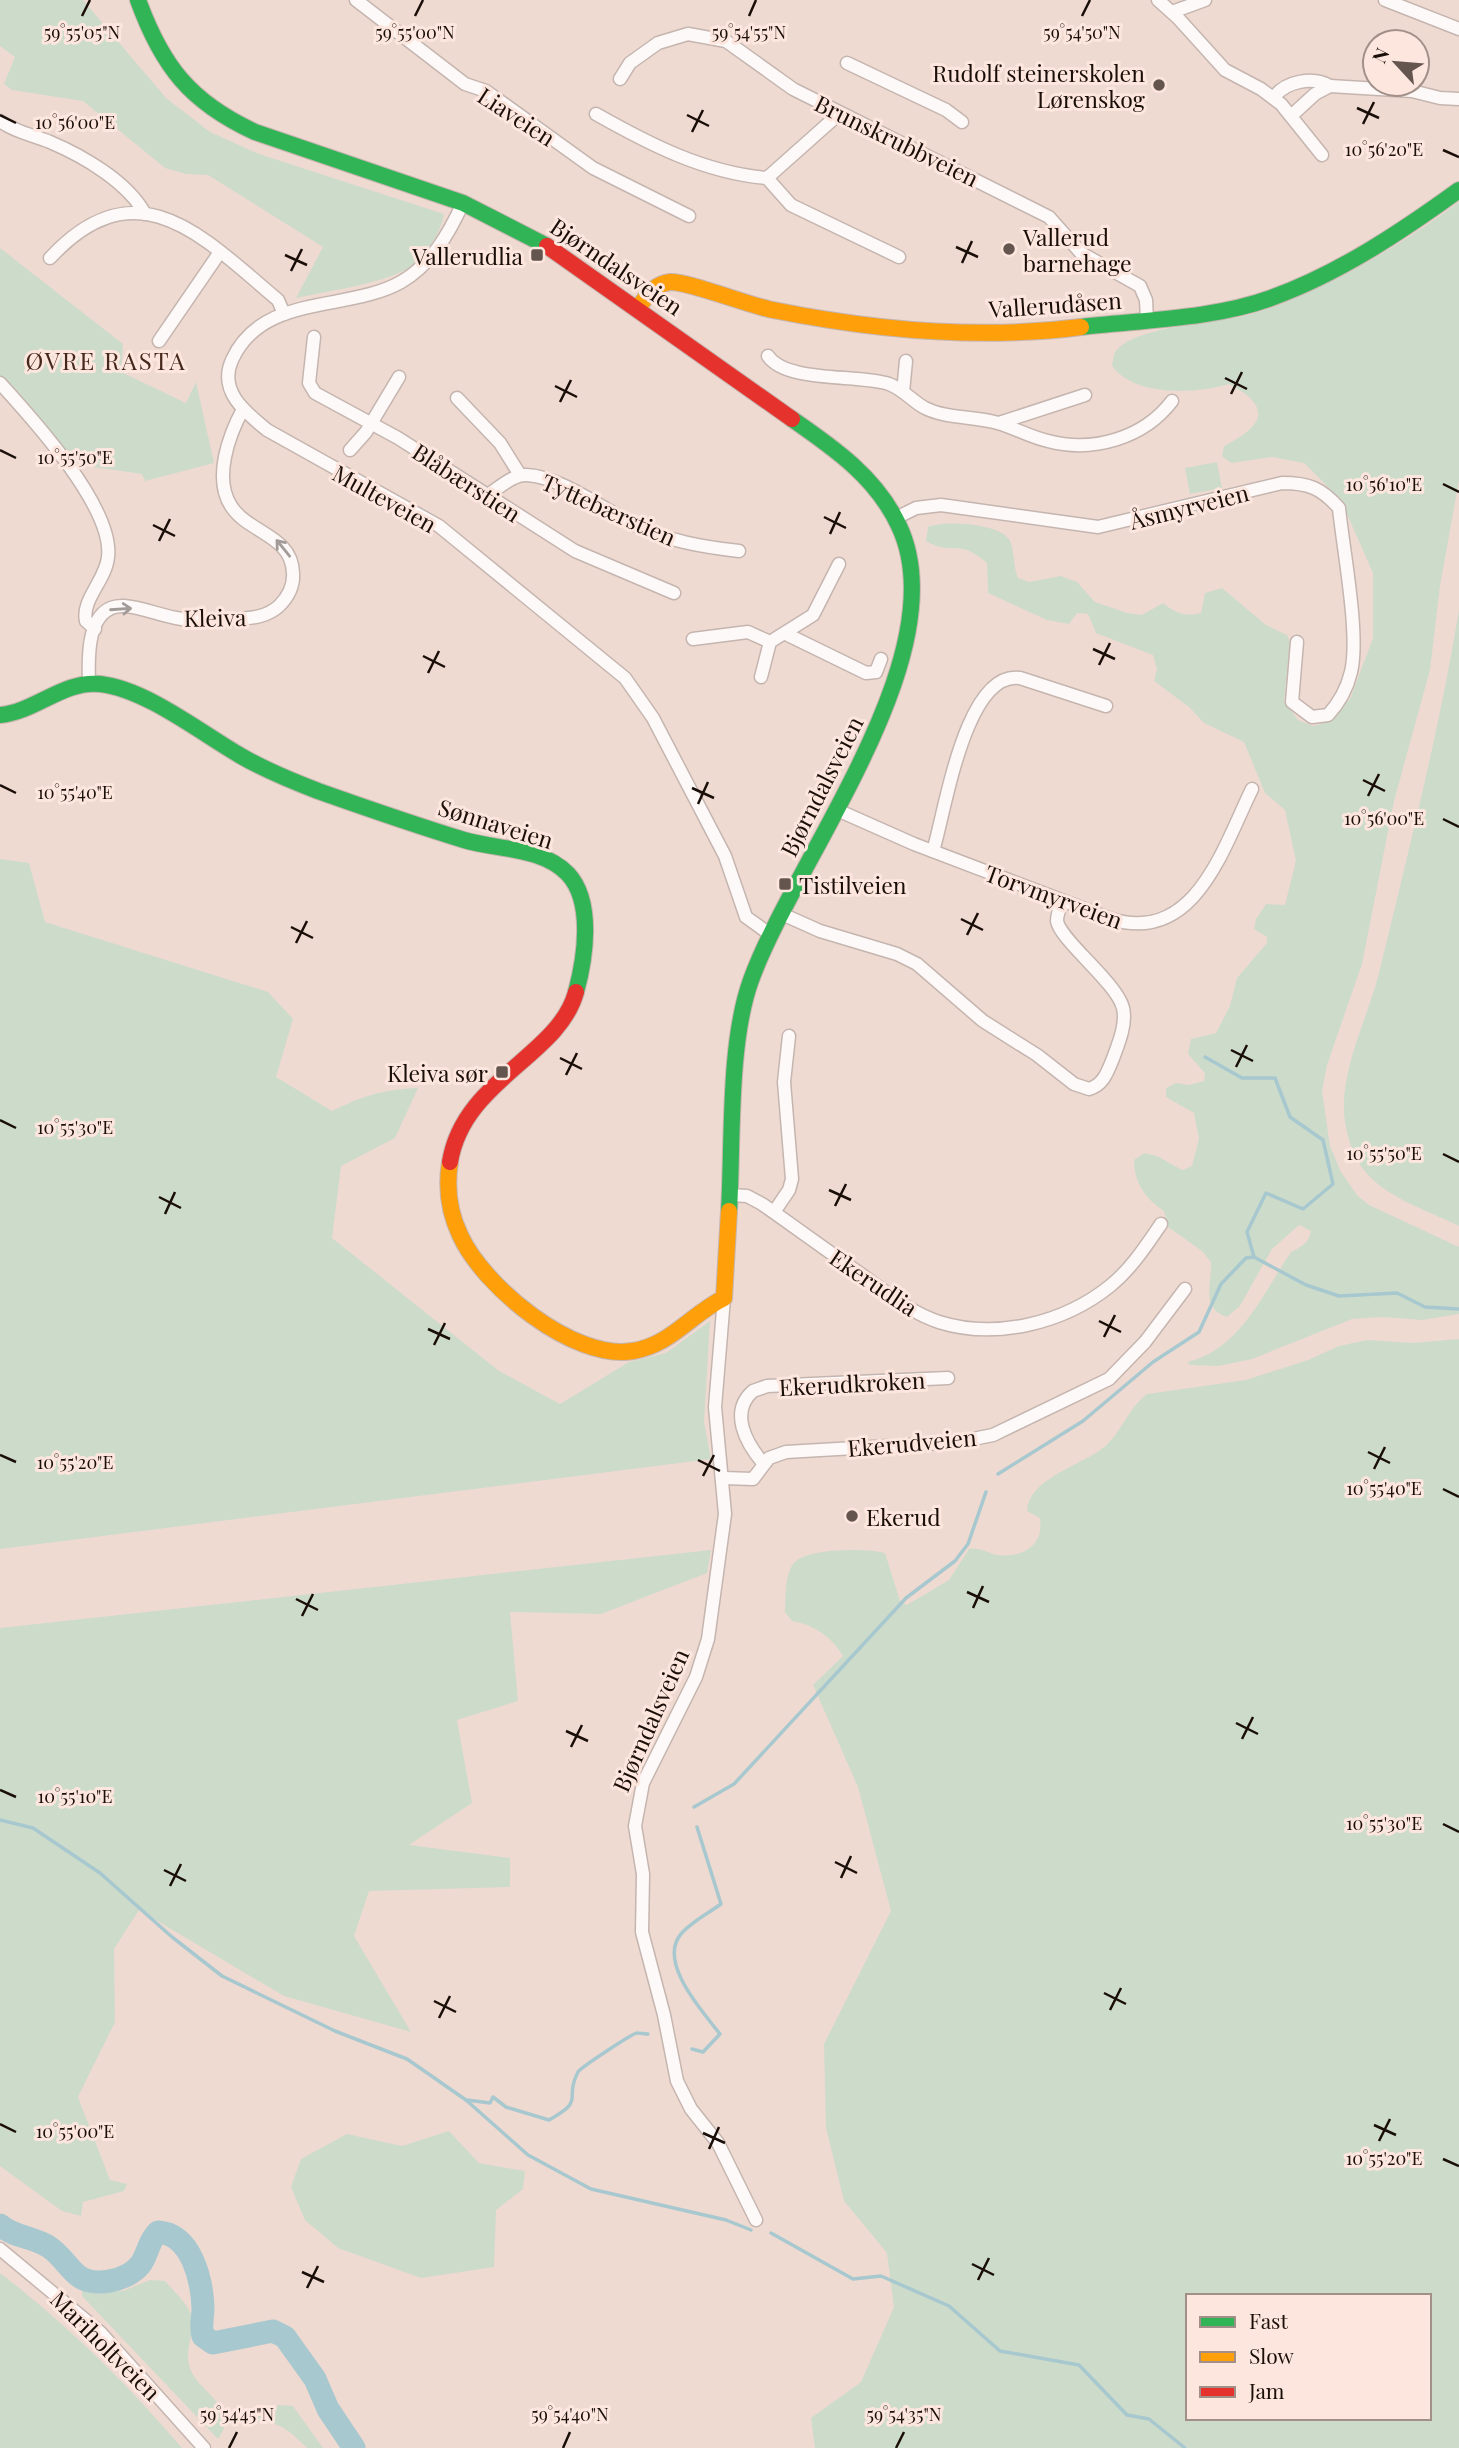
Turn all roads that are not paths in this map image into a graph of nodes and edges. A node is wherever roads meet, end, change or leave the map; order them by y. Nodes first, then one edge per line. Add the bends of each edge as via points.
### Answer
1 (138, 0) edge
2 (356, 0) edge
3 (1158, 0) edge
4 (1205, 0) edge
5 (1385, 0) edge
6 (1172, 12) junction
7 (1459, 29) edge
8 (847, 63) dead end
9 (620, 79) dead end
10 (1330, 86) junction
11 (1274, 97) junction
12 (1459, 99) edge
13 (840, 113) junction
14 (596, 114) dead end
15 (1291, 116) junction
16 (0, 121) edge
17 (962, 122) dead end
18 (1322, 155) dead end
19 (767, 178) junction
20 (1459, 190) edge
21 (464, 203) junction
22 (145, 214) junction
23 (689, 216) dead end
24 (220, 252) junction
25 (899, 257) dead end
26 (50, 258) dead end
27 (638, 308) junction
28 (285, 314) junction
29 (1147, 320) junction
30 (314, 337) dead end
31 (159, 341) dead end
32 (768, 356) dead end
33 (905, 361) dead end
34 (399, 377) dead end
35 (0, 383) edge
36 (903, 392) junction
37 (1085, 395) dead end
38 (457, 398) dead end
39 (1172, 401) dead end
40 (243, 410) junction
41 (999, 423) junction
42 (370, 425) junction
43 (349, 450) dead end
44 (520, 475) junction
45 (489, 494) junction
46 (894, 519) junction
47 (739, 551) dead end
48 (839, 564) dead end
49 (674, 593) dead end
50 (95, 629) junction
51 (786, 634) junction
52 (692, 639) dead end
53 (770, 642) junction
54 (1297, 642) dead end
55 (881, 659) dead end
56 (761, 677) dead end
57 (89, 684) junction
58 (1106, 706) dead end
59 (0, 715) edge
60 (1252, 789) dead end
61 (835, 809) junction
62 (933, 851) junction
63 (1063, 901) junction
64 (782, 914) junction
65 (771, 935) junction
66 (789, 1036) dead end
67 (731, 1195) junction
68 (774, 1212) junction
69 (1161, 1224) dead end
70 (1185, 1289) dead end
71 (724, 1298) junction
72 (948, 1378) dead end
73 (763, 1463) junction
74 (723, 1478) junction
75 (756, 2220) dead end
76 (0, 2249) edge
77 (204, 2448) edge

1 - 21 street, Bjørndalsveien via 152,39 170,69 197,97 229,120
2 - 23 street, Liaveien via 465,84 486,91 593,168
3 - 6 street
4 - 6 street
5 - 7 street
6 - 11 street via 1225,70
8 - 17 street
9 - 13 street, Brunskrubbveien via 630,63 658,43 688,34 709,37 726,41 793,89
10 - 11 street via 1310,81 1283,89
10 - 12 street
10 - 15 street
11 - 15 street
13 - 19 street
13 - 29 street, Brunskrubbveien via 1049,217 1081,254 1140,286
14 - 19 street via 677,156 748,177
15 - 18 street
16 - 22 street via 90,164 121,187
19 - 25 street via 792,205
20 - 29 street, Vallerudåsen via 1358,256 1287,293 1221,310
21 - 27 street, Bjørndalsveien via 544,243
21 - 28 street, Multeveien via 432,255 401,282
22 - 24 street via 173,220
22 - 26 street via 116,216 95,224 71,237
24 - 28 street via 278,300
24 - 31 street
27 - 29 street, Vallerudåsen via 653,288 671,282 755,307 869,325 1017,334
27 - 46 street, Bjørndalsveien via 841,452 876,489
28 - 40 street, Multeveien via 253,332 233,358 228,371 230,388
30 - 42 street, Blåbærstien via 310,386
32 - 36 street via 784,370 889,384
33 - 36 street
34 - 42 street
35 - 50 street via 59,452 103,527 109,556 85,611 86,621
36 - 41 street via 935,412
37 - 41 street
38 - 44 street, Tyttebærstien via 500,443
39 - 41 street via 1143,429 1108,442 1056,443
50 -> 40 street, Kleiva via 103,614 116,607 188,620 222,620 262,616 286,598 293,577 290,556 276,539 235,511 225,490 227,450
40 - 65 street, Multeveien via 282,439 439,526 625,678 653,718 725,856 746,918
42 - 43 street
42 - 45 street, Blåbærstien
44 - 45 street, Tyttebærstien
44 - 47 street, Tyttebærstien via 547,480 638,527 703,547
45 - 49 street, Blåbærstien via 575,551
46 - 54 street, Åsmyrveien via 916,508 941,505 1098,527 1282,483 1308,484 1325,492 1339,508 1352,647 1352,669 1342,696 1328,715 1312,718 1292,702
46 - 61 street, Bjørndalsveien via 913,580 910,639 892,693
48 - 51 street via 813,615
50 - 57 street via 89,649
51 - 53 street
51 - 55 street via 866,673 876,672
52 - 53 street via 748,632
53 - 56 street
57 - 59 street via 29,710
57 - 71 street, Sønnaveien via 104,684 133,695 290,779 470,841 544,858 568,874 579,891 583,914 577,992 552,1034 487,1091 468,1116 451,1166 448,1195 452,1221 467,1253 496,1285 544,1323 588,1347 620,1351 650,1347
58 - 62 street via 1020,678 994,685 959,752
60 - 63 street, Torvmyrveien via 1202,887 1171,915 1152,924 1135,925
61 - 62 street, Torvmyrveien
61 - 64 street, Bjørndalsveien
62 - 63 street, Torvmyrveien
63 - 64 street via 1057,919 1061,931 1123,1007 1121,1034 1109,1066 1099,1085 1089,1089 1074,1084 983,1021 906,958
64 - 65 street, Bjørndalsveien
65 - 67 street, Bjørndalsveien via 748,990 740,1028
66 - 68 street via 784,1082 792,1179
67 - 68 street, Ekerudlia via 752,1198
67 - 71 street, Bjørndalsveien
68 - 69 street, Ekerudlia via 899,1302 938,1322 976,1329 1004,1329 1075,1308 1111,1285
70 - 73 street, Ekerudveien via 1145,1342 1109,1379 993,1435 958,1442 796,1451 776,1454
71 - 74 street, Bjørndalsveien via 715,1407
72 - 73 street, Ekerudkroken via 767,1386 754,1391 743,1407 742,1428
73 - 74 street, Ekerudveien via 753,1479
74 - 75 street, Bjørndalsveien via 723,1532 704,1655 643,1783 635,1826 642,1857 642,1932 677,2081 691,2109 718,2143
76 - 77 street, Mariholtveien via 100,2332

